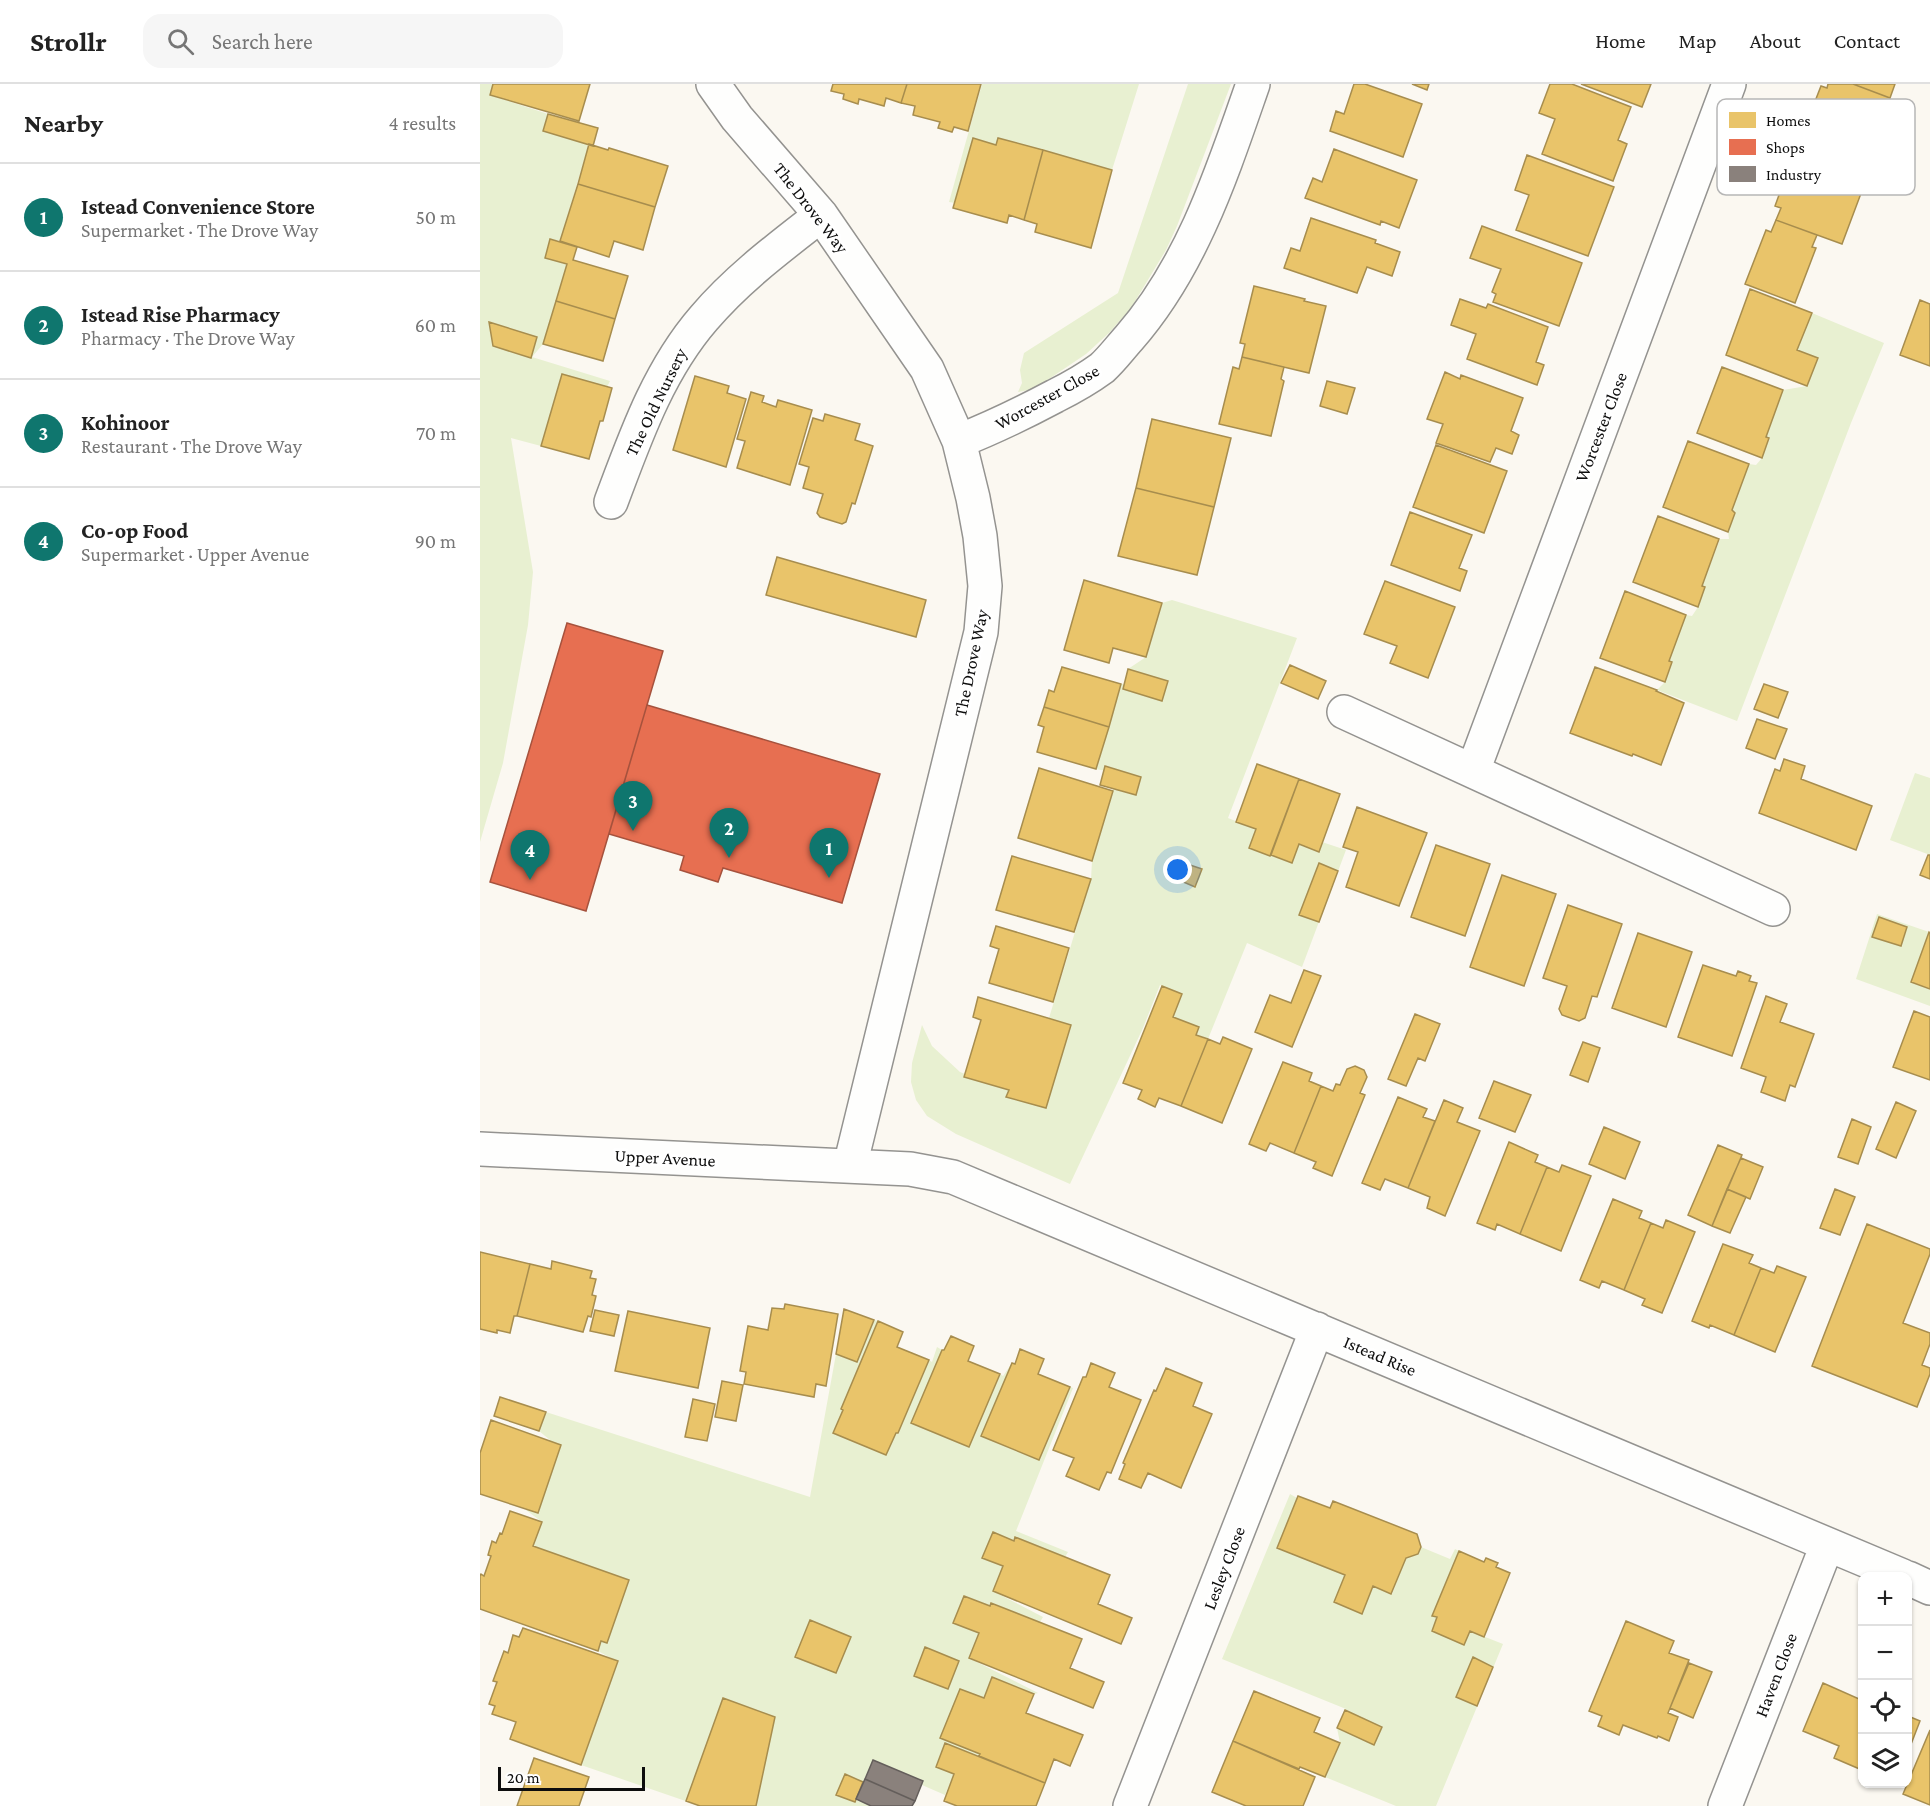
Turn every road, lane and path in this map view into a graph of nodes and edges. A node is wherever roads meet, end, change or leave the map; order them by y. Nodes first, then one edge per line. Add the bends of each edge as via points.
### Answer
1 (712, 84) edge
2 (1253, 84) edge
3 (1729, 84) edge
4 (1723, 99) edge
5 (1717, 116) edge
6 (821, 215) junction
7 (959, 441) junction
8 (611, 502) dead end
9 (1344, 712) dead end
10 (1473, 771) junction
11 (1773, 909) dead end
12 (480, 1149) edge
13 (850, 1167) junction
14 (1317, 1329) junction
15 (1827, 1545) junction
16 (1893, 1572) edge
17 (1912, 1580) edge
18 (1930, 1588) edge
19 (1130, 1806) edge
20 (1725, 1806) edge

1 - 6 street, The Drove Way
2 - 7 street, Worcester Close via 1196,233 1143,322 1106,364 1085,380
3 - 4 street, Worcester Close
5 - 10 street, Worcester Close
6 - 7 street, The Drove Way via 927,369
6 - 8 street, The Old Nursery via 736,284 691,333 666,372
7 - 13 street, The Drove Way via 980,536 985,586 981,632
9 - 10 street
10 - 11 street
12 - 13 street, Upper Avenue
13 - 14 street, Istead Rise via 910,1168 953,1177
14 - 15 street, Istead Rise
14 - 19 street, Lesley Close
15 - 16 street, Istead Rise
15 - 20 street, Haven Close
17 - 18 street

